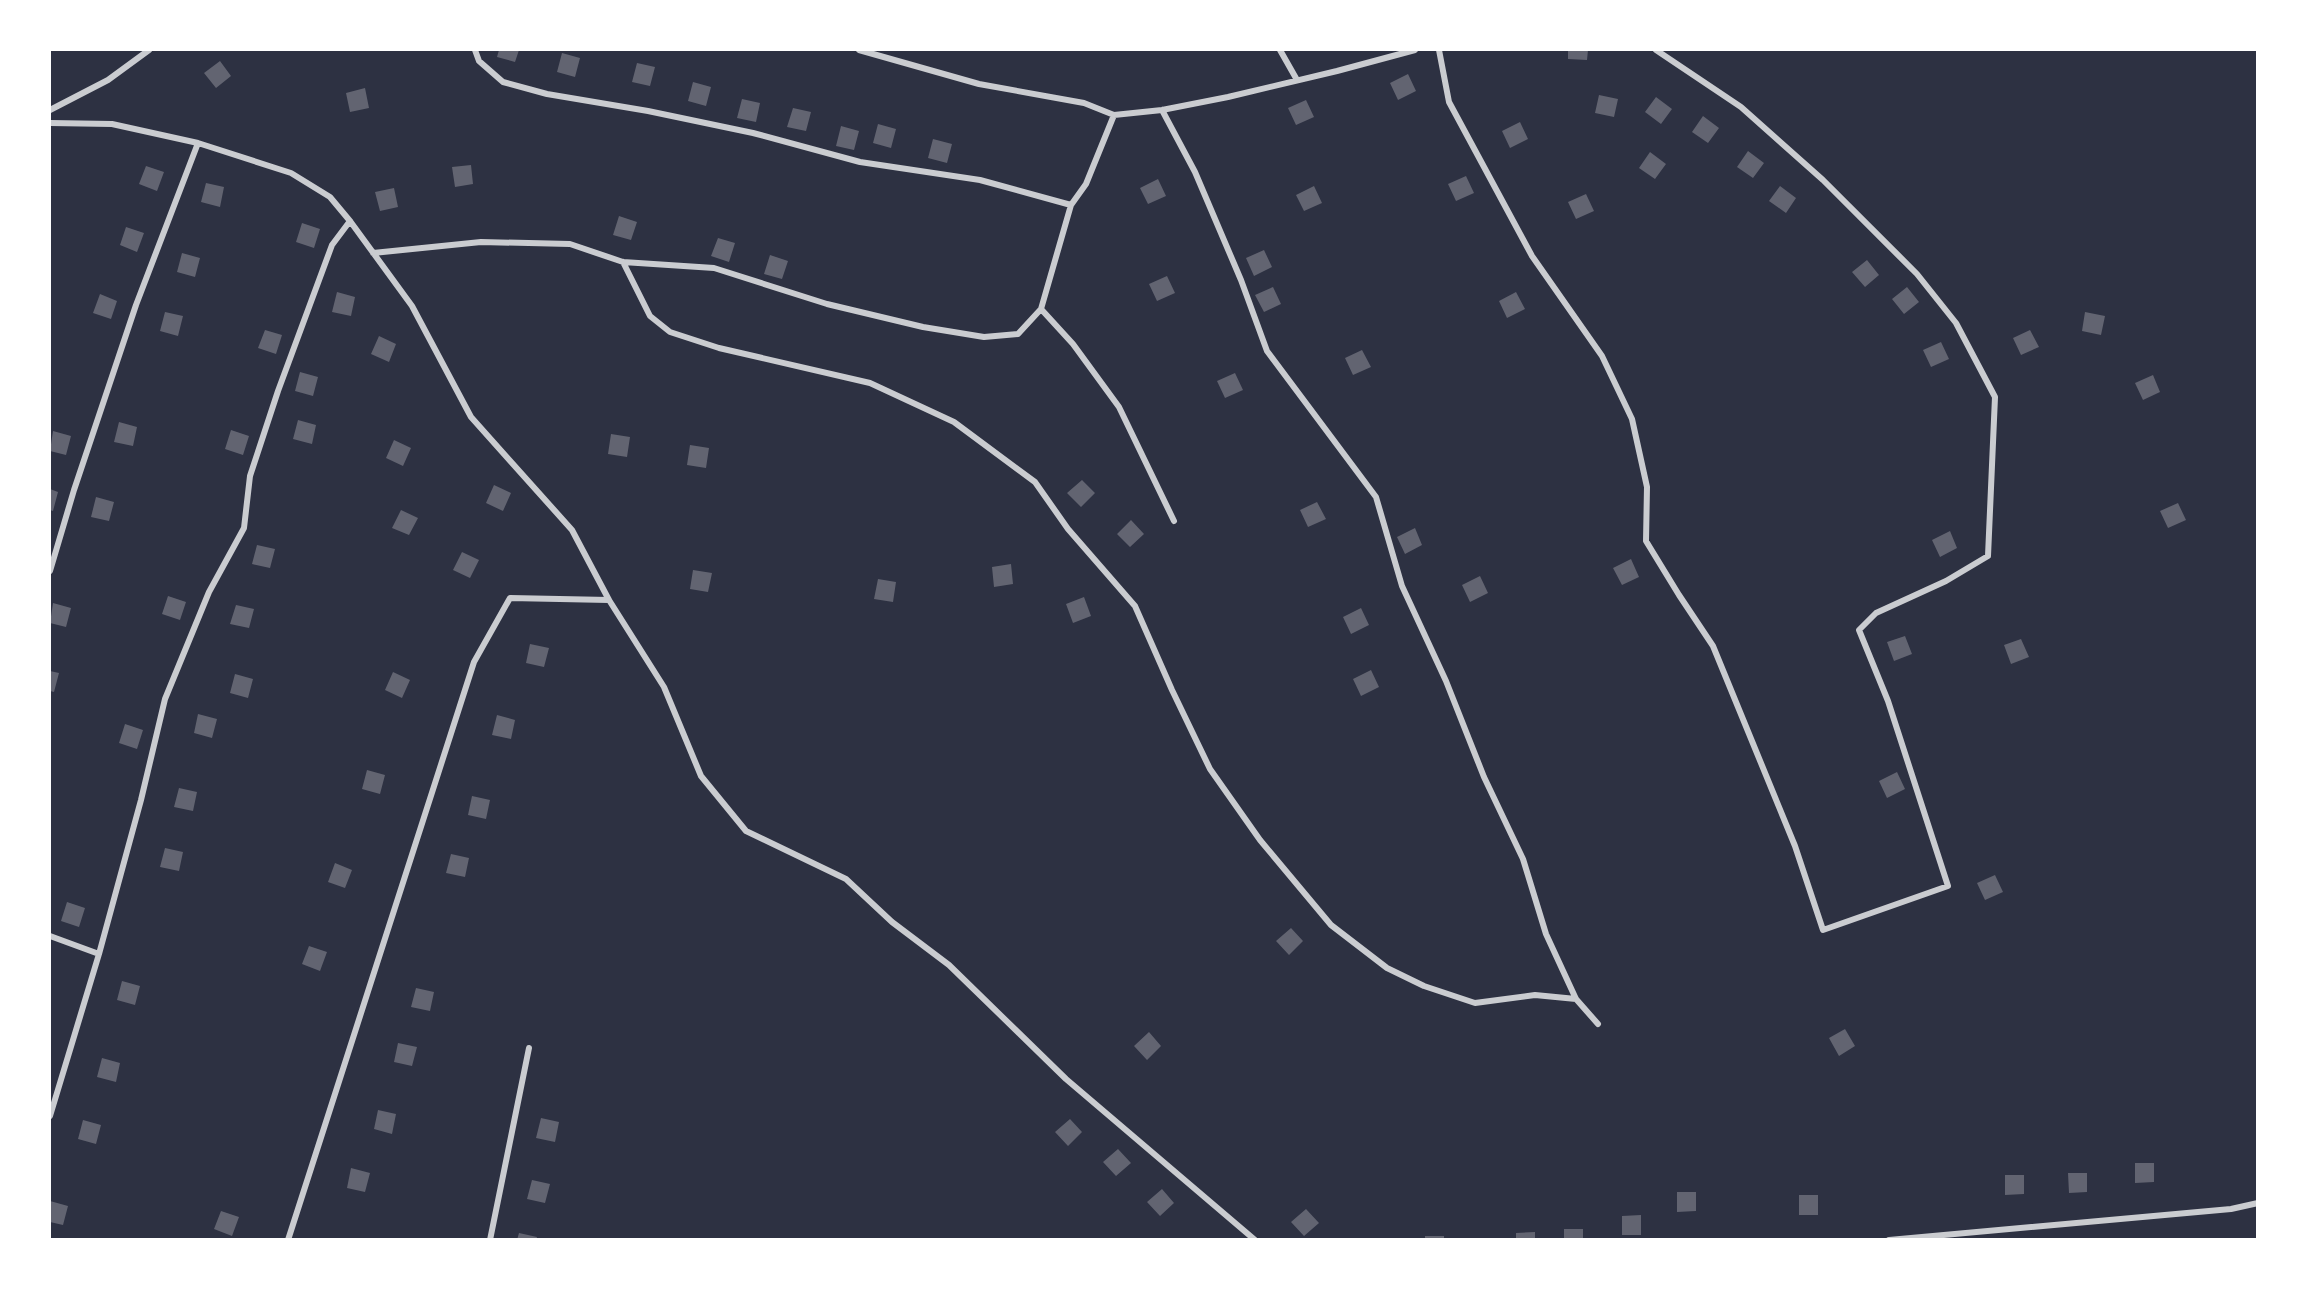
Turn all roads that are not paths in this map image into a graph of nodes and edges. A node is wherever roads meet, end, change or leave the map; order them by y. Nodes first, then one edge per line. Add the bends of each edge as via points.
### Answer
1 (150, 50) edge
2 (475, 50) edge
3 (859, 50) edge
4 (1280, 50) edge
5 (1414, 50) edge
6 (1438, 50) edge
7 (1656, 50) edge
8 (1297, 80) junction
9 (50, 110) edge
10 (1162, 110) junction
11 (1114, 115) junction
12 (50, 123) edge
13 (198, 143) junction
14 (1071, 205) junction
15 (350, 221) junction
16 (373, 253) junction
17 (623, 262) junction
18 (1041, 309) junction
19 (1174, 521) dead end
20 (50, 571) edge
21 (609, 600) junction
22 (50, 936) edge
23 (99, 954) junction
24 (1576, 999) junction
25 (1598, 1024) dead end
26 (529, 1048) dead end
27 (50, 1116) edge
28 (2258, 1203) edge
29 (1922, 1238) edge
30 (288, 1239) edge
31 (490, 1239) edge
32 (1255, 1239) edge
33 (1889, 1239) edge

1 - 9 street via 108,80
2 - 14 street via 479,61 503,82 547,94 730,128 860,162 981,180
3 - 11 street via 979,84 1084,103
4 - 8 street
5 - 8 street
6 - 7 street via 1449,102 1532,256 1602,356 1632,419 1647,487 1646,541 1713,646 1795,846 1823,930 1948,886 1888,701 1859,630 1876,613 1946,581 1988,556 1995,397 1956,323 1917,274 1823,180 1741,107
8 - 10 street
10 - 11 street
10 - 24 street via 1195,172 1267,351 1376,496 1402,586 1523,859 1546,934
11 - 14 street via 1086,184
12 - 13 street via 112,124
13 - 15 street via 291,173 330,197
13 - 20 street via 136,305
14 - 18 street
15 - 16 street
15 - 23 street via 332,245 278,391 250,476 244,528 209,592 165,699
16 - 17 street via 481,242 570,244
16 - 21 street via 412,306 471,417 572,530
17 - 18 street via 714,268 827,303 923,327 984,337 1018,334
17 - 24 street via 650,316 670,332 719,348 870,383 954,422 1035,482 1068,529 1135,606 1210,769 1260,840 1331,925 1387,968 1424,986 1475,1003 1535,995
18 - 19 street via 1073,344 1119,407
21 - 30 street via 510,598 474,662
21 - 32 street via 664,687 701,776 746,831 846,879 892,922 949,965 1066,1079
22 - 23 street
23 - 27 street
24 - 25 street
26 - 31 street
28 - 29 street via 2231,1209
29 - 33 street

